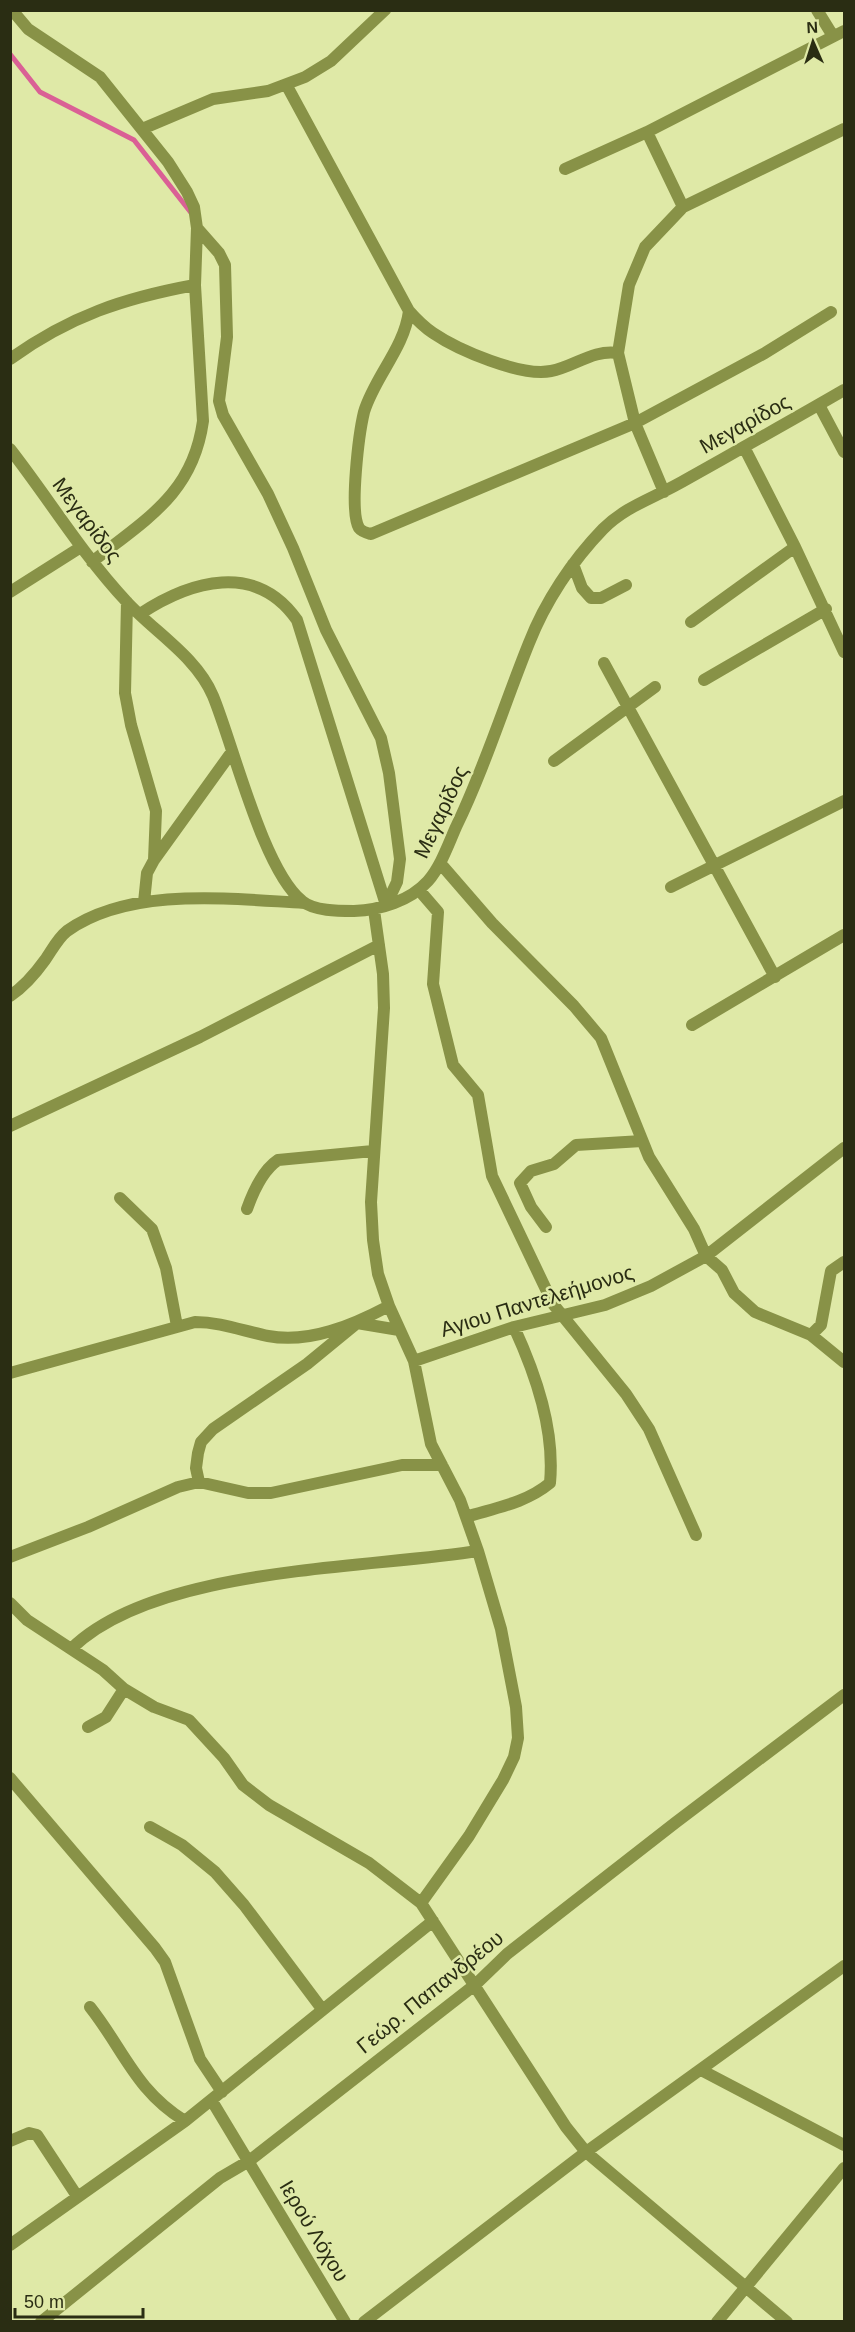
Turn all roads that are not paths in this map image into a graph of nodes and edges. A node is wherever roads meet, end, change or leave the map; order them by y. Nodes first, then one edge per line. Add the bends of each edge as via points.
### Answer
1 (12, 10) edge
2 (386, 10) edge
3 (818, 10) edge
4 (839, 33) edge
5 (287, 86) junction
6 (142, 129) junction
7 (844, 129) edge
8 (647, 132) junction
9 (565, 169) dead end
10 (683, 207) junction
11 (197, 228) junction
12 (195, 285) junction
13 (409, 311) junction
14 (831, 312) dead end
15 (618, 352) junction
16 (10, 359) edge
17 (844, 390) edge
18 (819, 405) junction
19 (635, 423) junction
20 (744, 447) junction
21 (10, 448) edge
22 (844, 452) edge
23 (10, 466) edge
24 (25, 467) junction
25 (664, 492) junction
26 (81, 547) junction
27 (795, 547) junction
28 (92, 562) junction
29 (573, 564) junction
30 (626, 585) dead end
31 (10, 592) edge
32 (127, 602) junction
33 (826, 609) junction
34 (140, 614) junction
35 (691, 622) dead end
36 (844, 652) edge
37 (604, 663) dead end
38 (704, 680) dead end
39 (655, 687) dead end
40 (630, 708) junction
41 (231, 753) junction
42 (555, 761) dead end
43 (844, 801) edge
44 (154, 860) junction
45 (440, 863) junction
46 (712, 865) junction
47 (671, 887) dead end
48 (419, 890) junction
49 (144, 902) junction
50 (304, 903) junction
51 (386, 905) junction
52 (374, 910) junction
53 (844, 935) edge
54 (379, 945) junction
55 (775, 977) junction
56 (10, 996) edge
57 (692, 1025) dead end
58 (10, 1126) edge
59 (642, 1141) junction
60 (844, 1148) edge
61 (374, 1151) junction
62 (120, 1198) dead end
63 (247, 1209) dead end
64 (546, 1227) dead end
65 (706, 1256) junction
66 (844, 1262) edge
67 (388, 1306) junction
68 (562, 1314) junction
69 (357, 1323) junction
70 (177, 1326) junction
71 (514, 1327) junction
72 (399, 1330) junction
73 (811, 1335) junction
74 (414, 1361) junction
75 (844, 1362) edge
76 (10, 1373) edge
77 (441, 1465) junction
78 (199, 1482) junction
79 (466, 1517) junction
80 (696, 1535) dead end
81 (478, 1551) junction
82 (10, 1557) edge
83 (10, 1603) edge
84 (72, 1648) junction
85 (124, 1689) junction
86 (844, 1695) edge
87 (88, 1727) dead end
88 (10, 1778) edge
89 (150, 1827) dead end
90 (421, 1903) junction
91 (433, 1921) junction
92 (844, 1966) edge
93 (476, 1984) junction
94 (90, 2007) dead end
95 (322, 2009) junction
96 (701, 2070) junction
97 (222, 2092) junction
98 (212, 2101) junction
99 (185, 2121) junction
100 (10, 2141) edge
101 (844, 2145) edge
102 (586, 2152) junction
103 (249, 2161) junction
104 (844, 2168) edge
105 (77, 2196) junction
106 (10, 2245) edge
107 (747, 2288) junction
108 (41, 2322) edge
109 (345, 2322) edge
110 (364, 2322) edge
111 (717, 2322) edge
112 (787, 2322) edge

1 - 6 street via 28,29 100,77
2 - 5 street via 331,61
3 - 4 street
4 - 8 street
5 - 6 street via 213,99
5 - 13 street
6 - 11 street via 187,192
7 - 10 street
8 - 9 street
8 - 10 street
10 - 15 street via 645,247 629,285
11 - 12 street
11 - 51 street via 225,265 227,337 219,400 223,415 268,494 326,630 381,738 400,859 397,882
12 - 16 street via 99,309 53,331
12 - 28 street via 203,421 199,448 176,491
13 - 15 street via 433,333 516,368 552,371 599,354
13 - 19 street via 406,331 364,412 355,486 356,520 366,533
14 - 19 street
15 - 19 street
17 - 18 street, Μεγαρίδος
18 - 20 street, Μεγαρίδος
18 - 22 street
19 - 25 street
20 - 25 street, Μεγαρίδος
20 - 27 street
21 - 24 street, Μεγαρίδος
23 - 24 street
24 - 26 street, Μεγαρίδος
25 - 29 street, Μεγαρίδος via 620,514
26 - 28 street, Μεγαρίδος
26 - 31 street
27 - 33 street
27 - 35 street
28 - 32 street, Μεγαρίδος
29 - 30 street via 582,588 591,598 601,598
29 - 45 street, Μεγαρίδος via 529,641 481,776
32 - 34 street, Μεγαρίδος
32 - 44 street via 125,693 156,811
33 - 36 street
33 - 38 street
34 - 41 street, Μεγαρίδος via 201,676 212,693
34 - 51 street via 189,587 222,582 247,585 286,604 297,620
37 - 40 street
39 - 40 street
40 - 42 street
40 - 46 street
41 - 44 street
41 - 50 street, Μεγαρίδος via 280,873
43 - 46 street
44 - 49 street via 147,873
45 - 48 street, Μεγαρίδος
45 - 59 street via 601,1038
46 - 47 street
46 - 55 street
48 - 51 street, Μεγαρίδος
48 - 68 street via 438,912 433,984 453,1065 478,1095 492,1176 545,1290
49 - 50 street via 206,898
49 - 56 street via 87,920 66,932 26,985
50 - 52 street, Μεγαρίδος via 341,911
51 - 52 street, Μεγαρίδος
52 - 54 street
53 - 55 street
54 - 58 street via 201,1037
54 - 61 street via 384,1008
55 - 57 street
59 - 64 street via 576,1145 554,1164 524,1176 522,1190
59 - 65 street
60 - 65 street, Αγιου Παντελεήμονος
61 - 63 street via 278,1160 261,1180
61 - 67 street via 373,1240
62 - 70 street via 152,1229 166,1268
65 - 68 street, Αγιου Παντελεήμονος via 605,1305
65 - 73 street via 722,1270 734,1293 755,1312
66 - 73 street via 831,1271 821,1325
67 - 69 street
67 - 72 street
68 - 71 street, Αγιου Παντελεήμονος
68 - 80 street via 649,1429
69 - 70 street via 298,1337 270,1336 213,1322
69 - 72 street
69 - 78 street via 307,1364 213,1429 201,1442 198,1453
70 - 76 street
71 - 74 street, Αγιου Παντελεήμονος
71 - 79 street via 542,1402 552,1462 550,1483 514,1503
72 - 74 street
73 - 75 street
74 - 77 street via 431,1444
77 - 78 street via 402,1465 272,1493 248,1493
77 - 79 street
78 - 82 street via 178,1487
79 - 81 street
81 - 84 street via 272,1575 202,1589 128,1611 89,1632
81 - 90 street via 510,1669 518,1738 503,1780
83 - 84 street via 27,1620
84 - 85 street
85 - 87 street via 106,1717
85 - 90 street via 154,1707 189,1720 243,1785 269,1805 369,1863
86 - 93 street, Γεώρ. Παπανδρέου via 507,1954
88 - 97 street via 155,1947 165,1962 206,2071
89 - 95 street via 182,1845 215,1872
90 - 91 street
91 - 93 street
91 - 95 street
92 - 96 street
93 - 102 street via 566,2127
93 - 103 street, Γεώρ. Παπανδρέου
94 - 99 street via 143,2086 164,2108
95 - 97 street
96 - 101 street
96 - 102 street
97 - 98 street
98 - 99 street
98 - 103 street, Ιερού Λόχου
99 - 105 street
100 - 105 street via 29,2133 37,2135
102 - 107 street
102 - 110 street
103 - 108 street, Γεώρ. Παπανδρέου via 220,2178
103 - 109 street, Ιερού Λόχου
104 - 107 street
105 - 106 street
107 - 111 street
107 - 112 street

